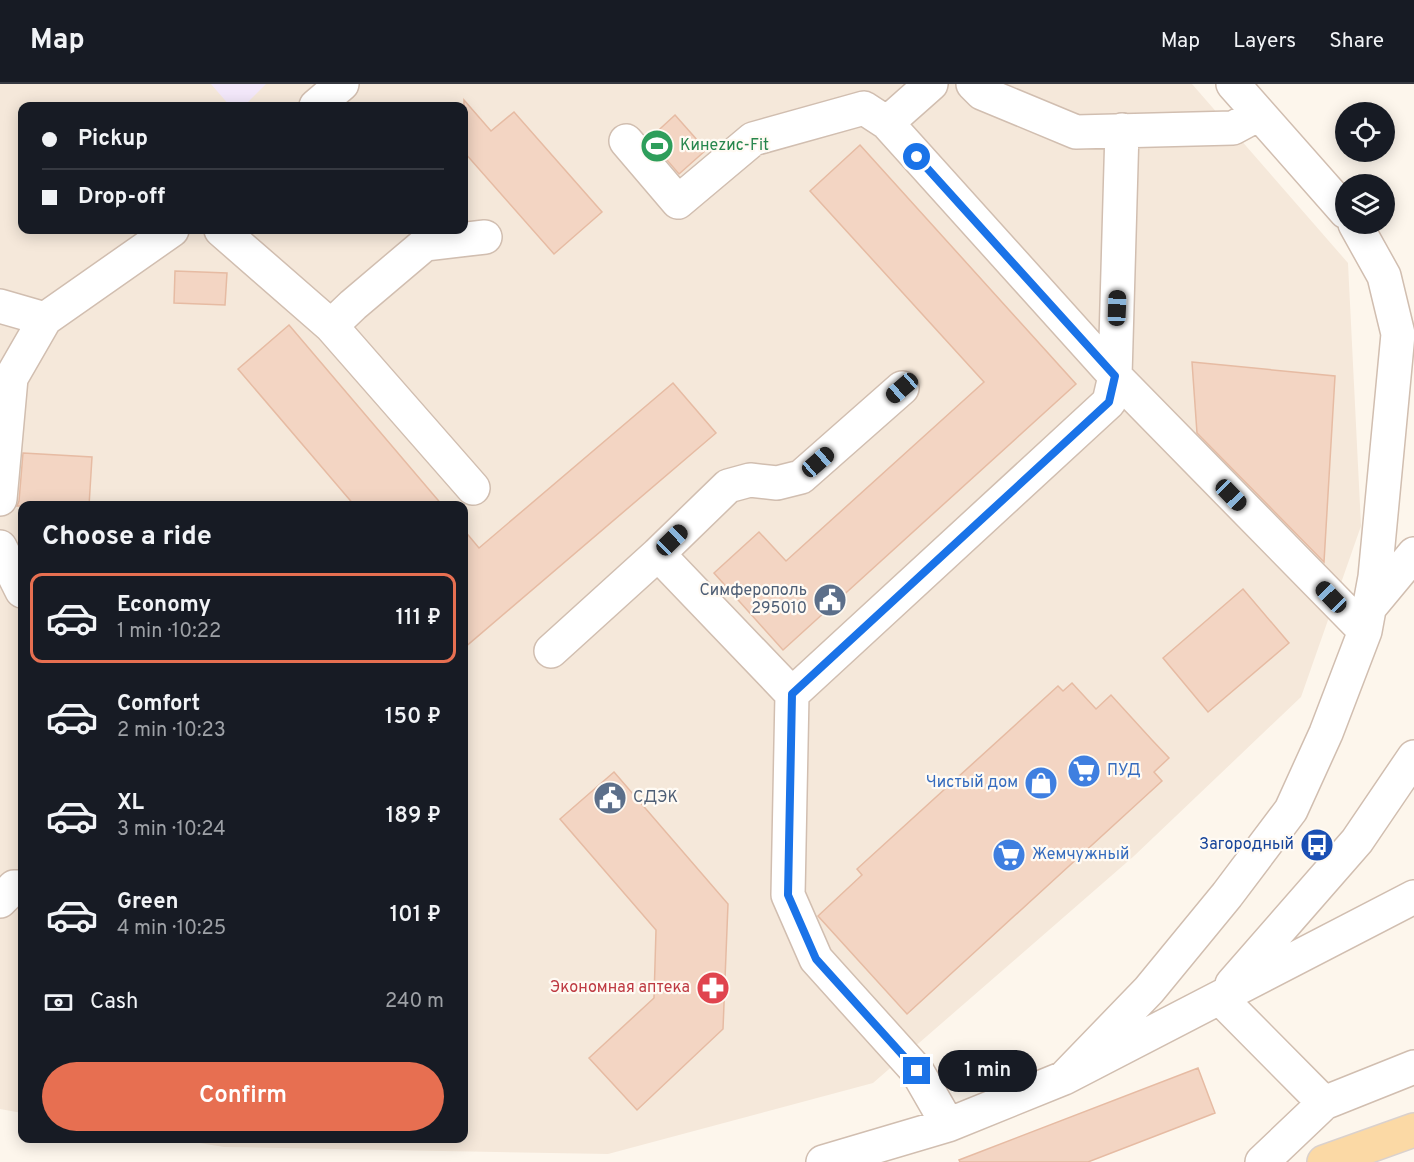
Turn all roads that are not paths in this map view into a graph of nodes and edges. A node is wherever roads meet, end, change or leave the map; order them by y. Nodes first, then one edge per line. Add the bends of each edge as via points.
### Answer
1 (342, 84) edge
2 (931, 84) edge
3 (973, 84) edge
4 (1233, 84) edge
5 (321, 102) edge
6 (1259, 114) junction
7 (887, 123) junction
8 (1122, 130) junction
9 (626, 141) dead end
10 (1335, 200) edge
11 (166, 234) edge
12 (226, 234) edge
13 (1361, 234) edge
14 (485, 237) dead end
15 (0, 306) edge
16 (45, 319) junction
17 (332, 326) junction
18 (1115, 376) junction
19 (902, 388) dead end
20 (473, 488) dead end
21 (0, 498) edge
22 (0, 547) edge
23 (658, 554) junction
24 (1414, 554) edge
25 (18, 583) edge
26 (1367, 620) junction
27 (551, 651) dead end
28 (792, 694) junction
29 (1414, 757) edge
30 (18, 887) edge
31 (1414, 897) edge
32 (0, 901) edge
33 (1220, 998) junction
34 (1414, 1066) edge
35 (1064, 1077) junction
36 (1324, 1103) junction
37 (948, 1125) junction
38 (1414, 1130) edge
39 (823, 1162) edge
40 (1262, 1162) edge
41 (1324, 1162) edge

1 - 5 street
2 - 7 street
3 - 8 street via 982,93 1076,132
4 - 6 street
6 - 8 street via 1233,128
6 - 10 street
7 - 9 street via 864,108 753,139 678,202
7 - 18 street
8 - 18 street
11 - 16 street
12 - 17 street
13 - 26 street via 1384,276 1398,334 1376,577
14 - 17 street via 425,244
15 - 16 street
16 - 21 street via 11,378
17 - 20 street
18 - 26 street
18 - 28 street via 1109,402
19 - 23 street via 801,477 777,483 750,480 728,486
22 - 25 street
23 - 27 street
23 - 28 street
24 - 26 street
26 - 35 street via 1326,733 1291,810 1149,990
28 - 37 street via 788,895 816,959 917,1071
29 - 33 street via 1357,841
30 - 32 street
31 - 33 street
33 - 35 street
33 - 36 street
34 - 36 street
35 - 37 street
36 - 40 street
37 - 39 street
38 - 41 main road

